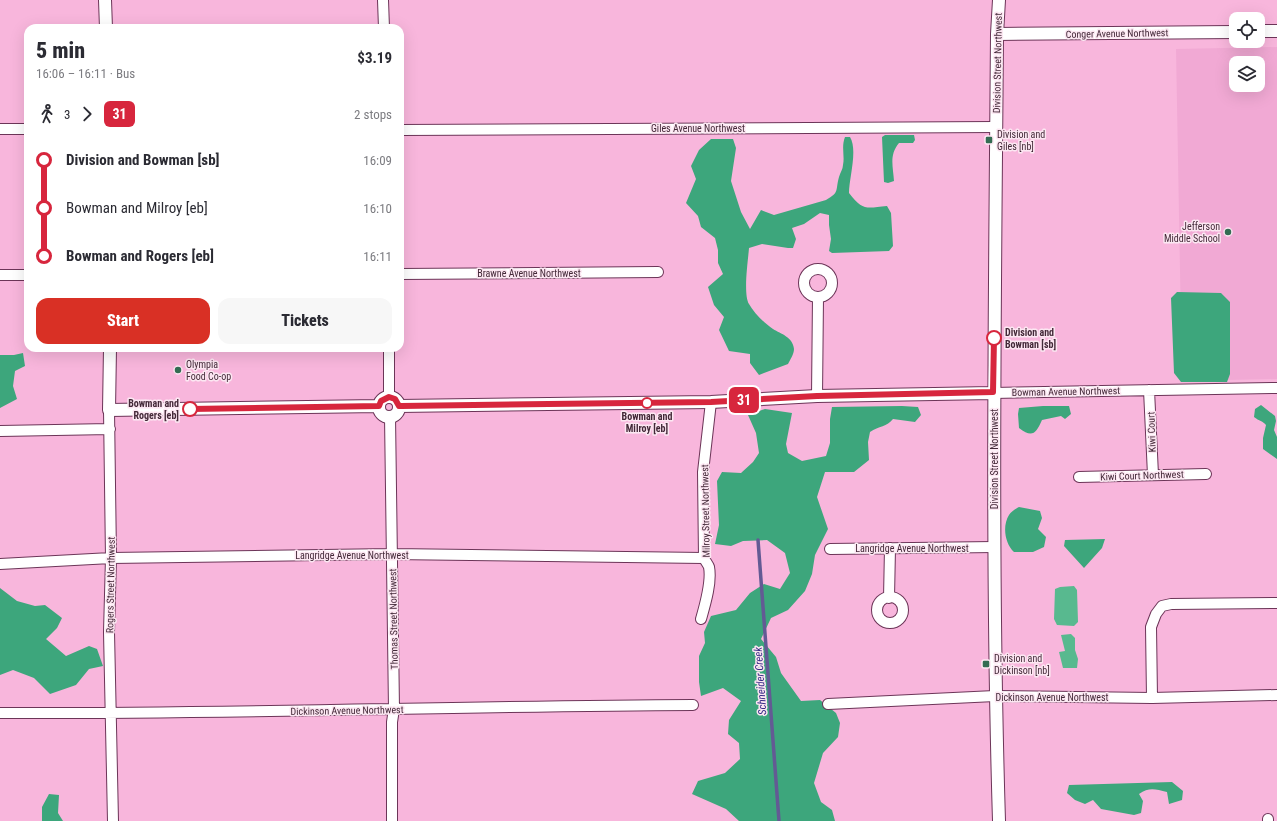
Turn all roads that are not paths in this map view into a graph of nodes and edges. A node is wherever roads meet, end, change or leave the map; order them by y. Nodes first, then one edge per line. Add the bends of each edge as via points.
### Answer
1 (105, 0) edge
2 (384, 0) edge
3 (999, 0) edge
4 (106, 24) edge
5 (384, 24) edge
6 (1265, 31) edge
7 (1277, 31) edge
8 (1229, 32) edge
9 (997, 34) junction
10 (996, 127) junction
11 (0, 129) edge
12 (24, 129) edge
13 (404, 130) edge
14 (658, 272) dead end
15 (404, 274) edge
16 (0, 275) edge
17 (24, 275) edge
18 (818, 297) dead end
19 (110, 352) edge
20 (389, 352) edge
21 (1277, 388) edge
22 (1149, 390) junction
23 (993, 392) junction
24 (817, 396) junction
25 (389, 397) junction
26 (711, 402) junction
27 (379, 406) junction
28 (399, 406) junction
29 (109, 410) junction
30 (390, 416) junction
31 (110, 429) junction
32 (0, 431) edge
33 (1206, 474) dead end
34 (1152, 475) junction
35 (1079, 477) dead end
36 (995, 547) junction
37 (830, 548) dead end
38 (890, 548) junction
39 (392, 554) junction
40 (111, 558) junction
41 (704, 558) junction
42 (0, 564) edge
43 (889, 598) dead end
44 (1277, 603) edge
45 (700, 619) dead end
46 (1277, 695) edge
47 (995, 696) junction
48 (1152, 698) junction
49 (828, 704) dead end
50 (694, 706) dead end
51 (394, 709) junction
52 (0, 713) edge
53 (111, 713) junction
54 (113, 821) edge
55 (392, 821) edge
56 (999, 821) edge

1 - 4 street
2 - 5 street
3 - 9 street, Division Street Northwest
6 - 7 street
8 - 9 street, Conger Avenue Northwest
9 - 10 street, Division Street Northwest
10 - 13 street, Giles Avenue Northwest
10 - 23 street, Division Street Northwest
11 - 12 street
14 - 15 street, Brawne Avenue Northwest
16 - 17 street
18 - 24 street
19 - 29 street, Rogers Street Northwest
20 - 25 street
21 - 22 street, Bowman Avenue Northwest
22 - 23 street, Bowman Avenue Northwest
22 - 34 street, Kiwi Court
23 - 24 street, Bowman Avenue Northwest
23 - 36 street, Division Street Northwest
24 - 26 street, Bowman Avenue Northwest
25 - 27 street via 381,401
25 - 28 street via 395,399
26 - 28 street, Bowman Avenue Northwest
26 - 41 street, Milroy Street Northwest via 703,472
27 - 29 street
27 - 30 street via 382,414
28 - 30 street via 398,412
29 - 31 street, Rogers Street Northwest
30 - 39 street, Thomas Street Northwest
31 - 32 street
31 - 40 street, Rogers Street Northwest
33 - 34 street, Kiwi Court Northwest
34 - 35 street, Kiwi Court Northwest
36 - 38 street, Langridge Avenue Northwest
36 - 47 street, Division Street Northwest
37 - 38 street, Langridge Avenue Northwest
38 - 43 street
39 - 40 street, Langridge Avenue Northwest
39 - 41 street, Langridge Avenue Northwest
39 - 51 street, Thomas Street Northwest
40 - 42 street, Langridge Avenue Northwest
40 - 53 street, Rogers Street Northwest
41 - 45 street, Milroy Street Northwest via 709,568 709,586 707,601
44 - 48 street via 1162,606 1151,627
46 - 48 street, Dickinson Avenue Northwest
47 - 48 street, Dickinson Avenue Northwest
47 - 49 street, Dickinson Avenue Northwest
47 - 56 street, Division Street Northwest
50 - 51 street, Dickinson Avenue Northwest
51 - 53 street, Dickinson Avenue Northwest
51 - 55 street, Thomas Street Northwest
52 - 53 street, Dickinson Avenue Northwest
53 - 54 street, Rogers Street Northwest

